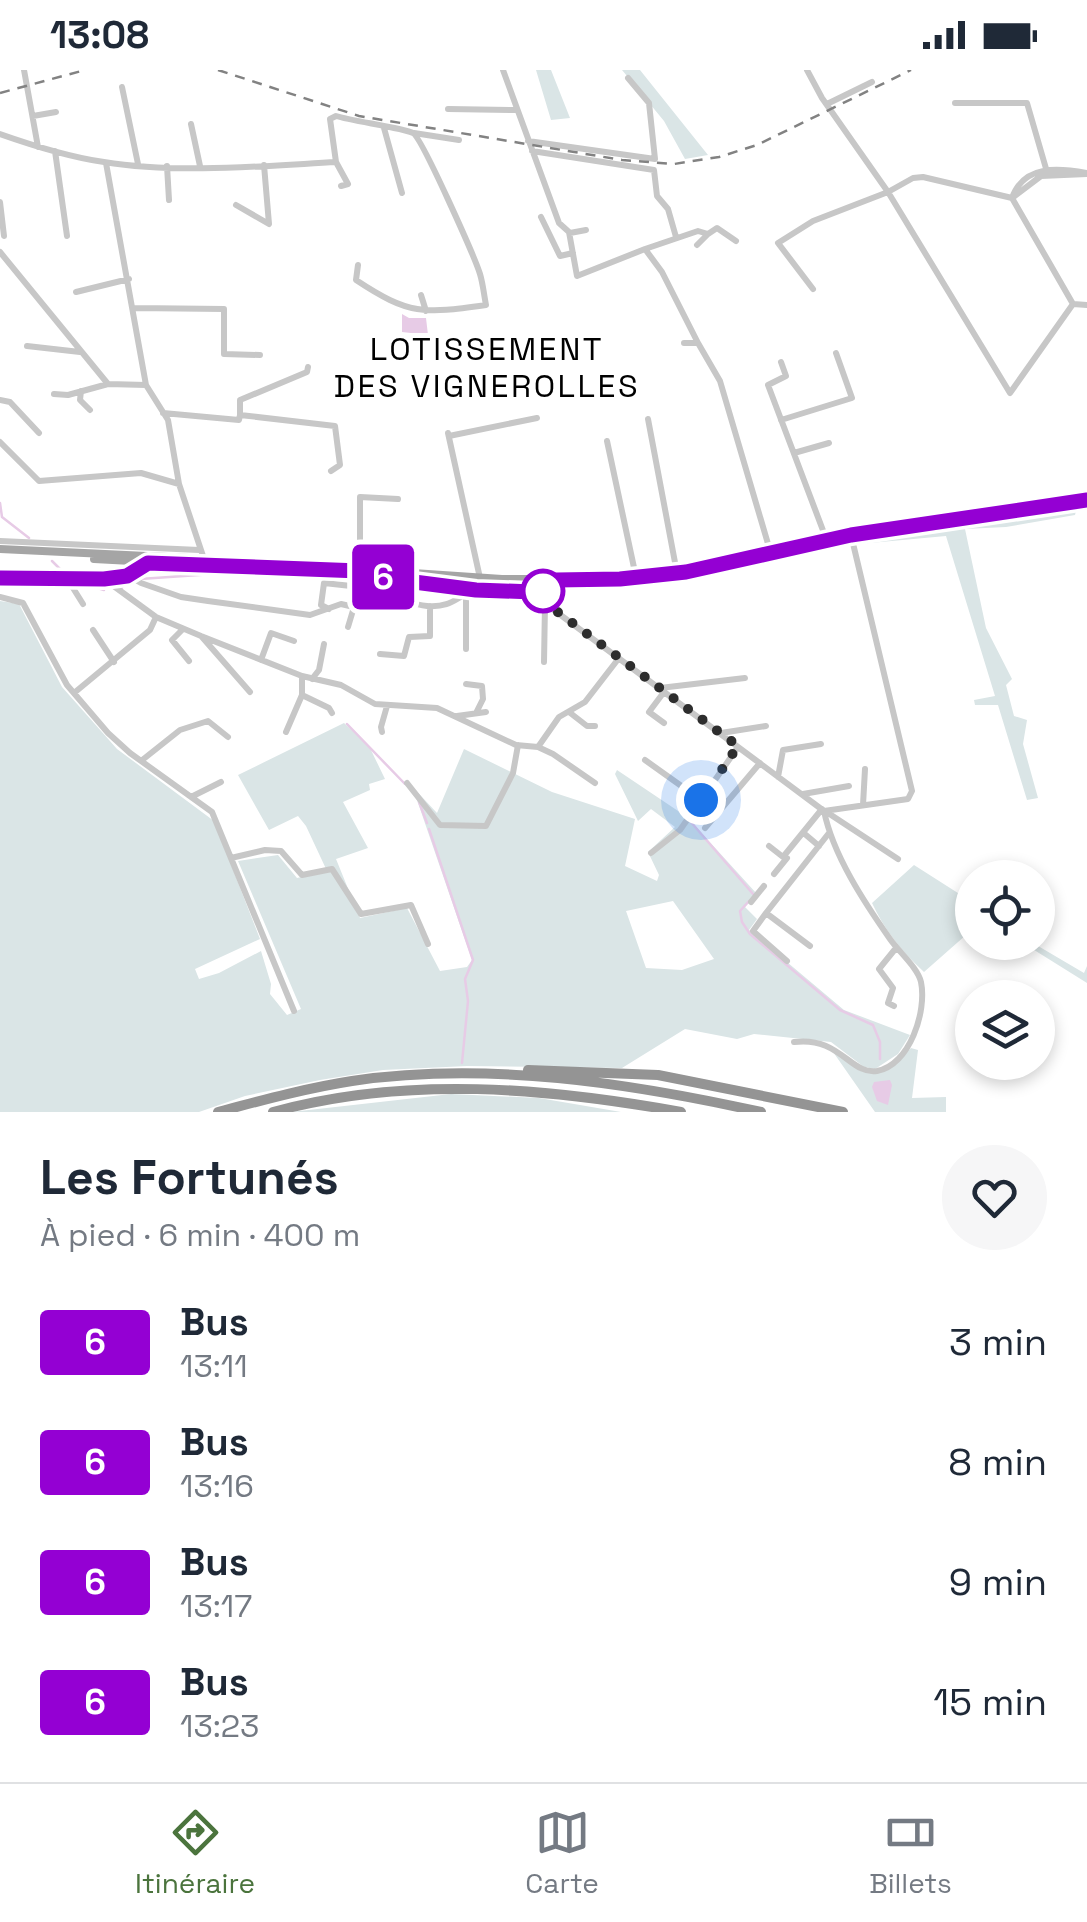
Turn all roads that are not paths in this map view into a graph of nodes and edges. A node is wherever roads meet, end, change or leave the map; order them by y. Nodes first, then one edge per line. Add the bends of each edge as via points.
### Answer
1 (24, 70) edge
2 (504, 70) edge
3 (807, 70) edge
4 (628, 78) dead end
5 (872, 82) dead end
6 (122, 87) dead end
7 (955, 103) dead end
8 (827, 104) junction
9 (448, 109) dead end
10 (516, 110) junction
11 (56, 112) dead end
12 (33, 116) junction
13 (191, 124) dead end
14 (384, 128) junction
15 (413, 133) junction
16 (0, 134) edge
17 (459, 140) dead end
18 (526, 140) junction
19 (38, 147) junction
20 (55, 151) junction
21 (531, 151) junction
22 (612, 154) junction
23 (106, 162) junction
24 (336, 162) junction
25 (138, 164) junction
26 (610, 165) junction
27 (167, 166) junction
28 (200, 166) junction
29 (264, 166) junction
30 (1047, 171) junction
31 (1087, 174) edge
32 (341, 186) dead end
33 (888, 192) junction
34 (402, 194) dead end
35 (1012, 198) junction
36 (169, 200) dead end
37 (0, 202) edge
38 (236, 206) dead end
39 (540, 217) dead end
40 (586, 230) dead end
41 (570, 234) junction
42 (708, 234) junction
43 (4, 236) dead end
44 (67, 236) dead end
45 (676, 237) junction
46 (736, 241) dead end
47 (696, 244) dead end
48 (645, 249) junction
49 (0, 252) edge
50 (573, 254) junction
51 (358, 265) dead end
52 (128, 279) junction
53 (813, 288) dead end
54 (76, 292) dead end
55 (421, 295) dead end
56 (1073, 304) junction
57 (1087, 305) edge
58 (134, 308) junction
59 (426, 311) junction
60 (684, 343) dead end
61 (698, 343) junction
62 (27, 346) dead end
63 (82, 352) junction
64 (836, 353) dead end
65 (260, 355) dead end
66 (781, 362) dead end
67 (308, 367) dead end
68 (108, 384) junction
69 (146, 385) junction
70 (80, 391) junction
71 (54, 394) dead end
72 (0, 400) edge
73 (90, 410) dead end
74 (163, 413) junction
75 (240, 415) junction
76 (538, 418) dead end
77 (648, 420) dead end
78 (781, 420) junction
79 (39, 433) dead end
80 (606, 441) dead end
81 (0, 442) edge
82 (829, 443) dead end
83 (794, 453) junction
84 (331, 470) dead end
85 (179, 484) junction
86 (398, 499) dead end
87 (1087, 500) edge
88 (851, 535) junction
89 (0, 541) edge
90 (827, 541) junction
91 (0, 552) edge
92 (202, 554) junction
93 (772, 555) junction
94 (191, 558) junction
95 (132, 562) junction
96 (148, 563) junction
97 (310, 568) junction
98 (360, 571) junction
99 (678, 573) junction
100 (123, 575) junction
101 (0, 578) edge
102 (480, 578) junction
103 (636, 578) junction
104 (104, 579) junction
105 (68, 580) junction
106 (378, 593) junction
107 (466, 596) junction
108 (0, 597) edge
109 (83, 604) dead end
110 (545, 604) junction
111 (430, 606) junction
112 (354, 607) junction
113 (329, 609) junction
114 (156, 617) junction
115 (348, 628) dead end
116 (184, 629) junction
117 (93, 630) dead end
118 (201, 636) junction
119 (294, 641) dead end
120 (324, 644) dead end
121 (466, 648) dead end
122 (380, 654) dead end
123 (619, 658) junction
124 (261, 660) junction
125 (189, 661) dead end
126 (114, 662) junction
127 (544, 662) dead end
128 (302, 676) junction
129 (746, 678) dead end
130 (312, 679) junction
131 (466, 684) dead end
132 (662, 690) junction
133 (250, 692) dead end
134 (74, 694) junction
135 (302, 695) junction
136 (387, 706) junction
137 (569, 712) junction
138 (332, 714) dead end
139 (455, 716) junction
140 (664, 723) dead end
141 (595, 726) dead end
142 (766, 726) dead end
143 (286, 732) dead end
144 (382, 732) dead end
145 (720, 733) junction
146 (228, 737) dead end
147 (822, 744) dead end
148 (518, 745) junction
149 (738, 746) junction
150 (538, 747) junction
151 (645, 760) dead end
152 (140, 761) junction
153 (760, 763) junction
154 (866, 769) dead end
155 (778, 777) junction
156 (221, 782) dead end
157 (407, 783) dead end
158 (595, 783) dead end
159 (849, 786) dead end
160 (802, 794) junction
161 (191, 797) junction
162 (701, 800) junction
163 (863, 805) junction
164 (823, 810) junction
165 (705, 828) dead end
166 (812, 828) dead end
167 (829, 833) junction
168 (806, 835) junction
169 (798, 844) dead end
170 (769, 846) dead end
171 (819, 846) junction
172 (651, 853) dead end
173 (788, 857) dead end
174 (231, 858) junction
175 (898, 859) dead end
176 (781, 865) junction
177 (774, 874) dead end
178 (795, 876) junction
179 (764, 886) dead end
180 (758, 894) junction
181 (751, 902) dead end
182 (772, 905) junction
183 (766, 913) junction
184 (428, 944) dead end
185 (810, 946) dead end
186 (896, 948) junction
187 (786, 961) dead end
188 (894, 1006) dead end
189 (294, 1011) dead end
190 (794, 1042) dead end
191 (357, 1080) junction
192 (536, 1092) junction
193 (218, 1112) edge
194 (273, 1112) edge
195 (642, 1112) edge
196 (681, 1112) edge
197 (761, 1112) edge
198 (843, 1112) edge

1 - 12 street
2 - 10 street
3 - 8 street
4 - 22 street via 649,104 656,158
5 - 8 street
6 - 25 street
7 - 30 street via 1027,103
8 - 33 street
9 - 10 street
10 - 18 street
11 - 12 street
12 - 19 street
13 - 28 street
14 - 15 street
14 - 24 street via 330,119
14 - 34 street
15 - 17 street
15 - 59 street via 458,216 487,309
16 - 19 street
18 - 21 street
18 - 22 street
19 - 20 street
20 - 23 street
20 - 44 street
21 - 26 street
21 - 41 street via 558,223
22 - 26 street
23 - 25 street
23 - 52 street
24 - 29 street
24 - 32 street via 348,184
25 - 27 street
26 - 45 street via 654,170 658,199
27 - 28 street
27 - 36 street
28 - 29 street
29 - 38 street via 269,224
30 - 31 street
30 - 35 street via 1022,183
33 - 35 street via 923,177
33 - 53 street via 813,221 778,243
33 - 56 street via 1010,393
35 - 56 street
37 - 43 street
39 - 50 street via 560,256
40 - 41 street
41 - 50 street
42 - 45 street
42 - 46 street via 718,228
42 - 47 street
45 - 48 street
48 - 50 street via 576,276
48 - 61 street
49 - 63 street
51 - 59 street via 356,280 393,304
52 - 54 street
52 - 58 street
55 - 59 street
56 - 57 street
58 - 65 street via 224,310 224,354
58 - 69 street
60 - 61 street
61 - 93 street via 720,380
62 - 63 street
63 - 68 street
64 - 78 street via 852,398
66 - 78 street via 786,376 768,385
67 - 75 street via 240,400
68 - 69 street
68 - 70 street
69 - 74 street
70 - 71 street
70 - 73 street
72 - 79 street
74 - 75 street
74 - 85 street
75 - 84 street via 335,426 340,465
76 - 102 street via 448,434
77 - 99 street
78 - 83 street
80 - 103 street
81 - 85 street via 39,481 140,474
82 - 83 street
83 - 90 street
85 - 92 street
86 - 98 street via 360,498
87 - 88 main road
88 - 90 main road
88 - 163 street via 912,790 908,799
89 - 92 street
90 - 93 main road
91 - 94 main road
91 - 95 main road
92 - 94 main road
92 - 97 main road
93 - 99 main road
94 - 95 street
95 - 96 main road
95 - 100 street
96 - 97 main road
96 - 100 street
97 - 98 main road
98 - 102 main road
99 - 103 main road
100 - 104 street
100 - 113 street via 181,597 310,614
101 - 105 street
102 - 103 main road
104 - 105 street
104 - 114 street
105 - 109 street
106 - 111 street
106 - 112 street
106 - 113 street via 324,583 321,605
107 - 110 street via 476,590 534,592
107 - 111 street via 446,607
107 - 121 street
108 - 134 street via 23,604
110 - 123 street
110 - 127 street
111 - 122 street via 430,636 410,637 404,656
112 - 113 street
112 - 115 street
114 - 116 street
114 - 126 street
116 - 118 street
116 - 125 street via 172,640
117 - 126 street
118 - 124 street
118 - 133 street
119 - 124 street via 271,634
120 - 130 street
123 - 132 street
123 - 137 street
124 - 128 street
126 - 134 street
128 - 130 street
128 - 135 street
129 - 132 street
130 - 136 street
131 - 139 street via 482,686 481,713
132 - 140 street via 650,712
132 - 145 street
134 - 152 street
135 - 138 street
135 - 143 street
136 - 139 street via 419,705
136 - 144 street
137 - 141 street
137 - 150 street
139 - 148 street
142 - 145 street
145 - 149 street
146 - 152 street via 208,721 180,730
147 - 155 street via 784,750
148 - 150 street
148 - 157 street via 513,773 486,826 440,825
149 - 153 street
149 - 162 street
150 - 158 street
151 - 162 street
152 - 161 street
153 - 155 street
153 - 165 street
154 - 163 street
155 - 160 street
156 - 161 street
159 - 160 street
160 - 164 street
161 - 174 street via 212,812
162 - 172 street via 680,830
163 - 164 street
164 - 167 street
164 - 170 street via 783,857
164 - 175 street
166 - 168 street
167 - 171 street
167 - 186 street
168 - 169 street
168 - 171 street
171 - 178 street
173 - 176 street
174 - 184 street via 281,851 302,875 332,868 361,914 410,905
174 - 189 street
176 - 177 street
176 - 178 street
178 - 182 street
179 - 180 street
180 - 181 street
180 - 182 street
182 - 183 street
183 - 185 street
183 - 187 street via 753,931
186 - 188 street via 879,969
186 - 190 street via 920,979 922,1002 916,1033 897,1058 870,1072 832,1046
191 - 193 highway
191 - 197 highway via 540,1078
191 - 198 highway via 475,1070 637,1073
192 - 194 highway via 384,1093
192 - 195 highway
192 - 196 highway

